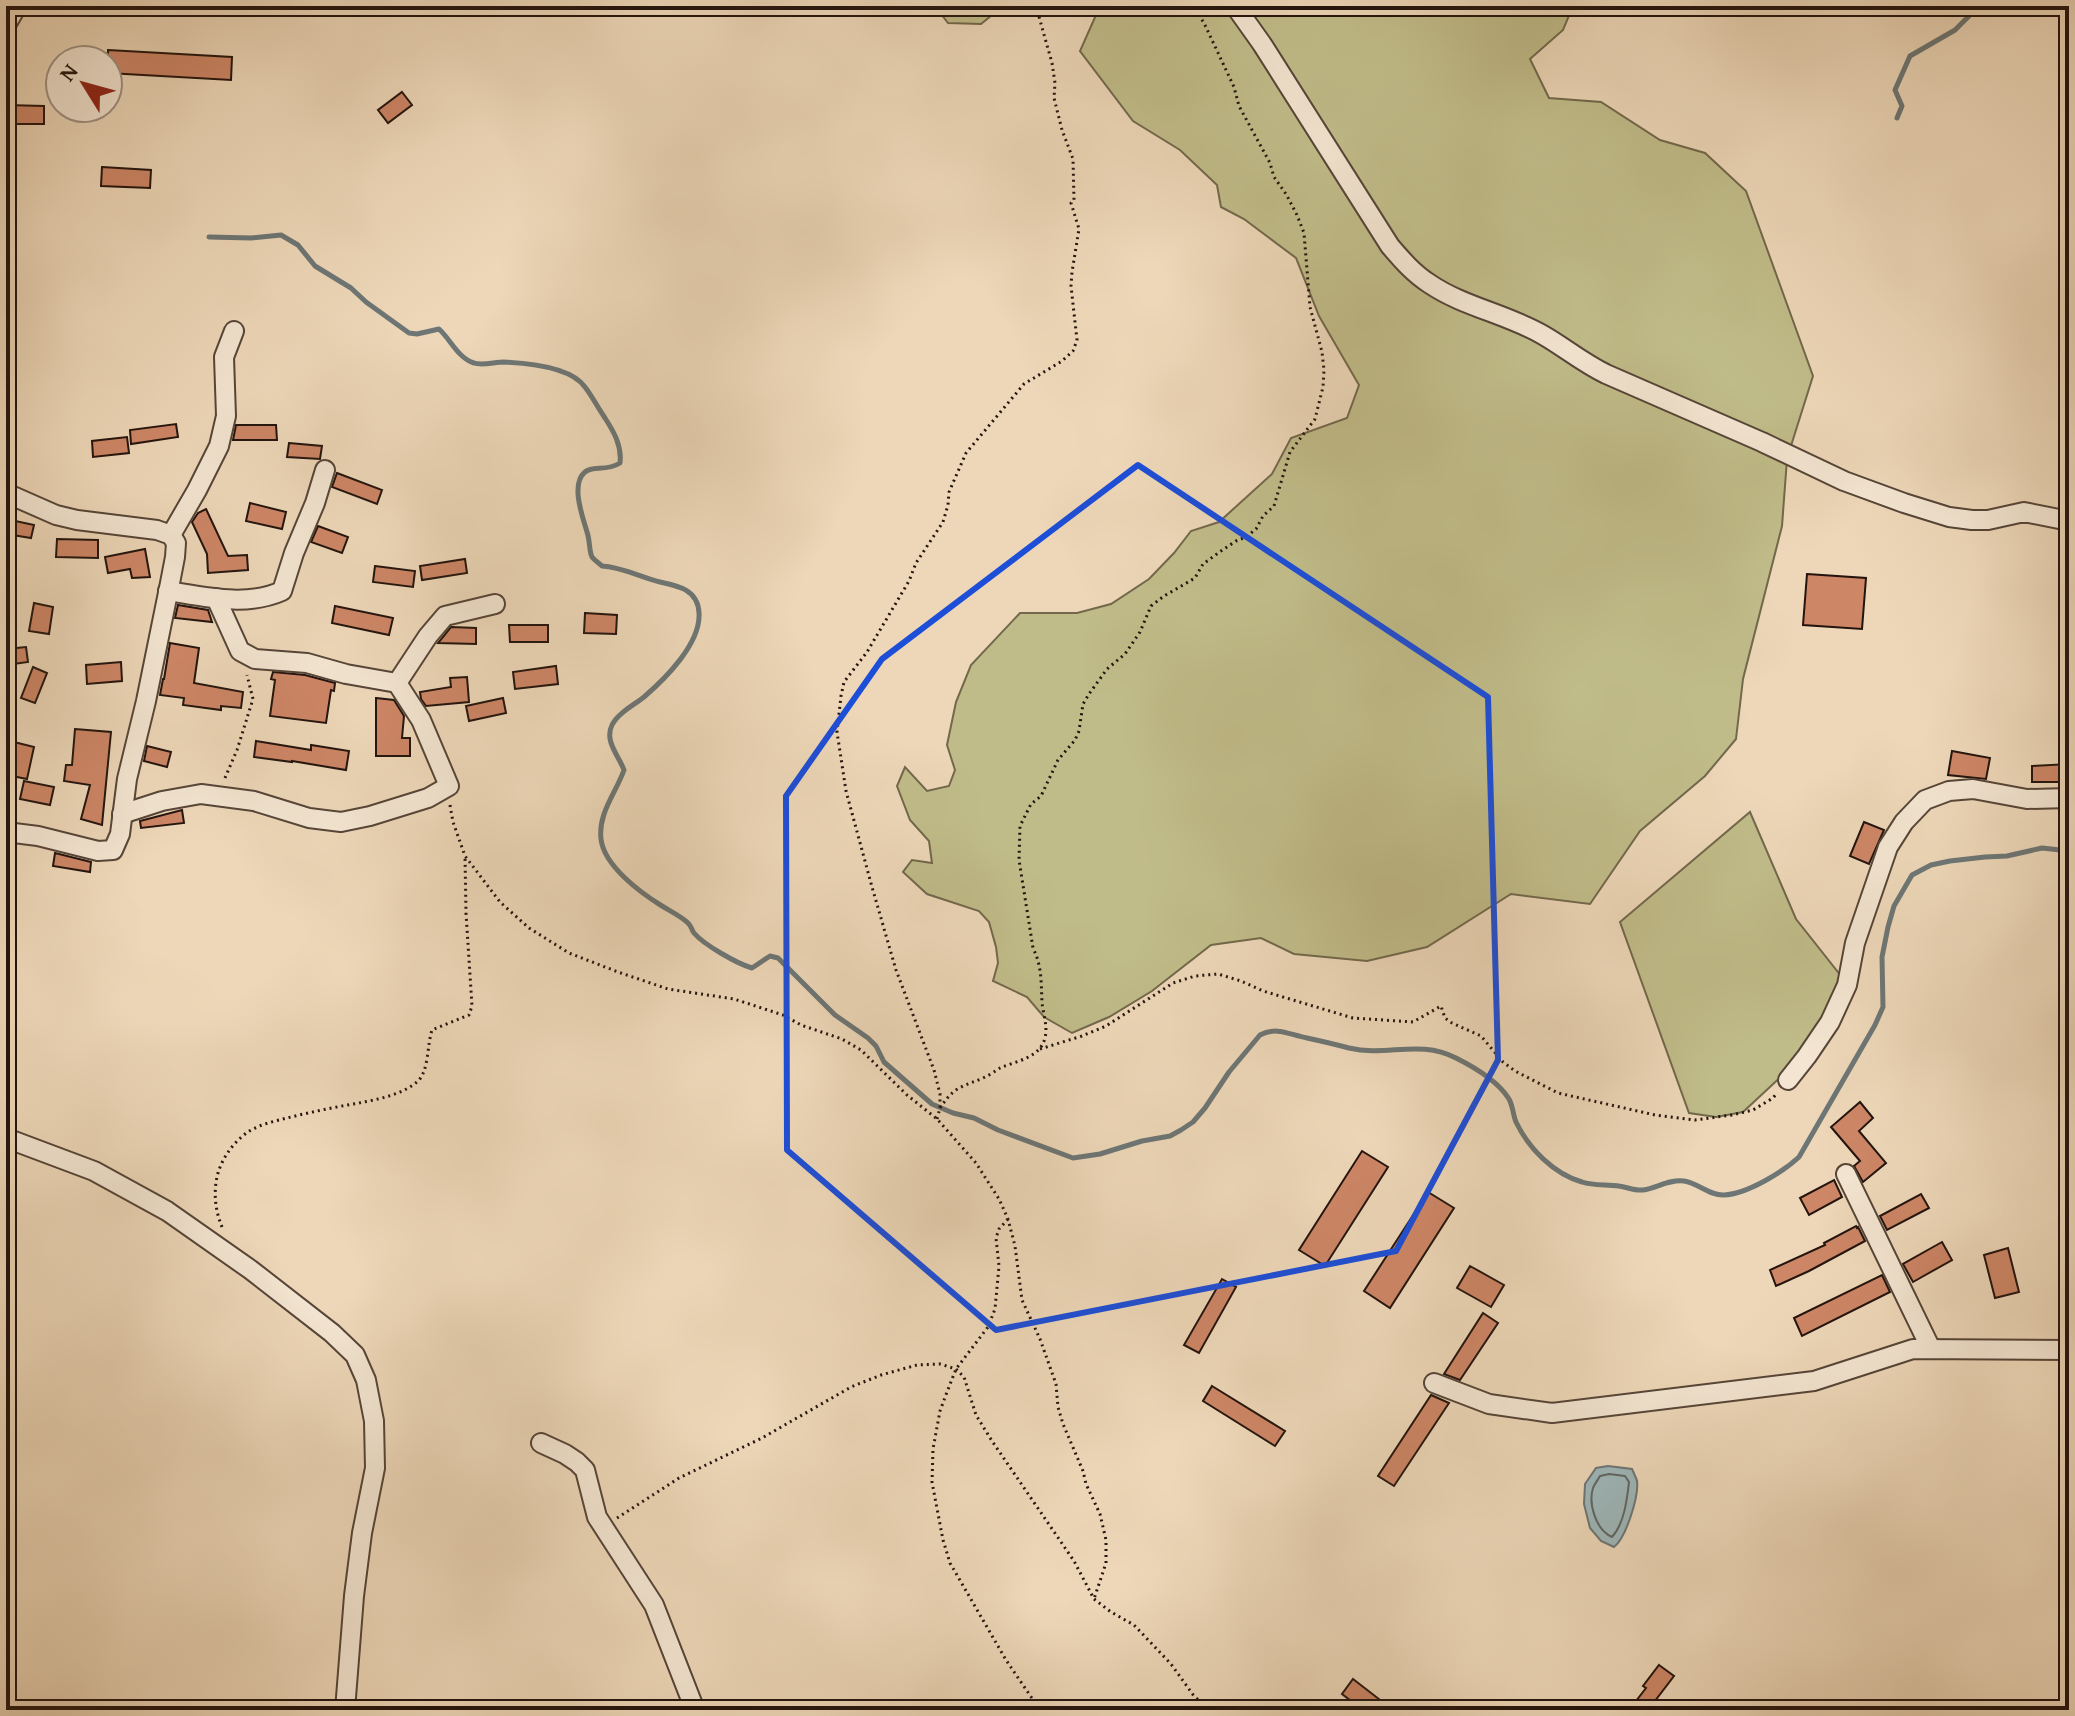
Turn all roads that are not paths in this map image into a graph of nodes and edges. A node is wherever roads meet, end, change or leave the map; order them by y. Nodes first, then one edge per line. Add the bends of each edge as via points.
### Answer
1 (17, 6) edge
2 (1235, 6) edge
3 (6, 25) edge
4 (234, 331) dead end
5 (325, 470) dead end
6 (6, 493) edge
7 (2069, 521) edge
8 (171, 535) junction
9 (168, 591) junction
10 (216, 598) junction
11 (495, 604) dead end
12 (397, 683) junction
13 (2069, 798) edge
14 (122, 814) junction
15 (6, 832) edge
16 (1788, 1080) road end
17 (6, 1138) edge
18 (1846, 1174) dead end
19 (1931, 1349) junction
20 (2069, 1350) edge
21 (1434, 1383) dead end
22 (541, 1443) dead end
23 (345, 1710) edge
24 (695, 1710) edge

1 - 3 street
2 - 7 street via 1390,246 1431,285 1543,335 1606,374 1844,481 1949,517 1988,520 2024,512
4 - 8 street via 224,357 226,416 219,446
5 - 10 street via 282,591 266,598
6 - 8 street via 56,515
8 - 9 street via 176,543
9 - 10 street
9 - 14 street
10 - 12 street via 240,651 255,659 307,663
11 - 12 street via 445,616
12 - 14 street via 421,720 449,786 428,798 341,822 201,794
13 - 16 street via 2027,799 1973,789 1925,800 1888,847 1855,943 1847,985 1830,1022
14 - 15 street via 113,850
17 - 23 street via 94,1171 167,1211 251,1270 355,1355 374,1421 375,1468 354,1596
18 - 19 street
19 - 20 street
19 - 21 street via 1913,1349 1814,1381 1552,1413 1489,1404
22 - 24 street via 585,1470 597,1517 654,1605

